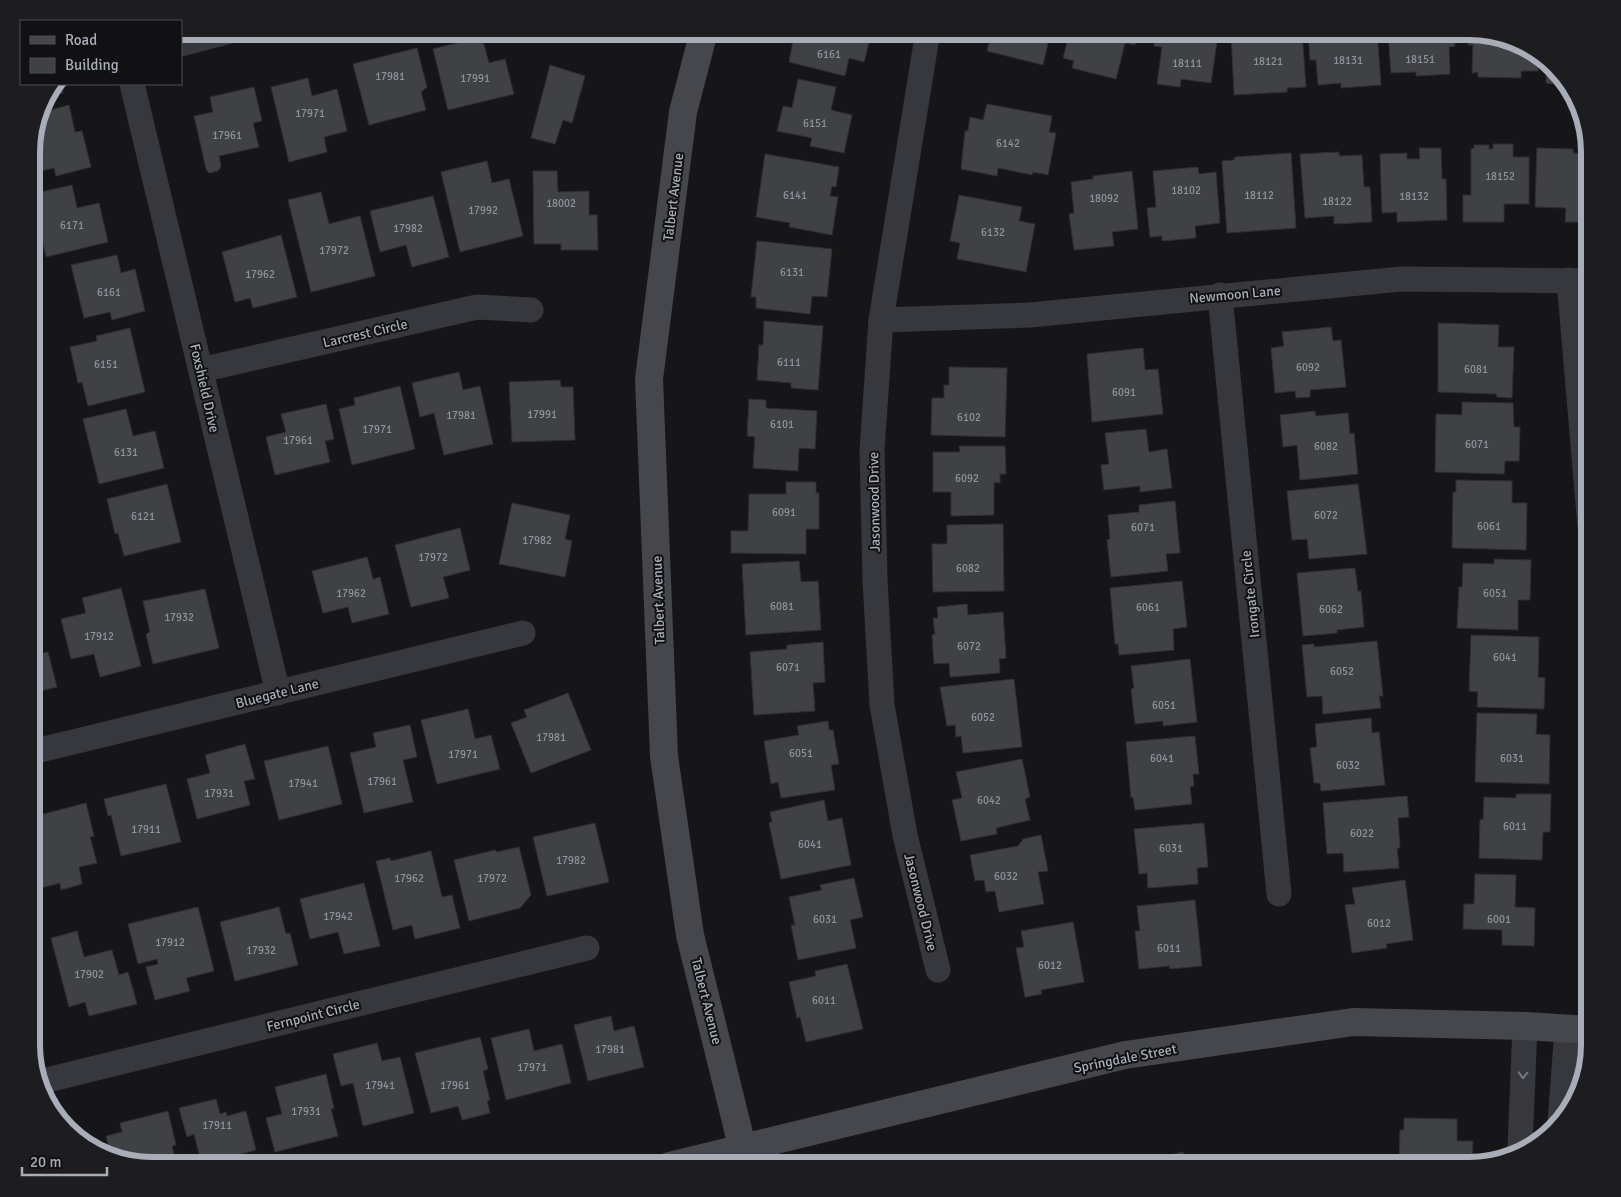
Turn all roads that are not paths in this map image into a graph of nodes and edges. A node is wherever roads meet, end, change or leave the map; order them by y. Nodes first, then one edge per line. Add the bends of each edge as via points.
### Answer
1 (196, 40) edge
2 (702, 40) edge
3 (927, 40) edge
4 (182, 44) edge
5 (132, 85) edge
6 (1579, 281) edge
7 (1220, 295) junction
8 (531, 310) dead end
9 (881, 320) junction
10 (1581, 326) edge
11 (201, 370) junction
12 (523, 633) dead end
13 (278, 693) junction
14 (40, 750) edge
15 (1279, 894) dead end
16 (587, 948) dead end
17 (938, 970) dead end
18 (1525, 1026) junction
19 (1578, 1029) edge
20 (46, 1080) edge
21 (1563, 1105) edge
22 (1520, 1144) edge
23 (744, 1157) edge

1 - 4 street
2 - 23 street, Talbert Avenue via 683,112 649,379 664,756 690,935
3 - 9 street, Jasonwood Drive
5 - 11 street, Foxshield Drive
6 - 7 street, Newmoon Lane via 1400,279
6 - 10 street
7 - 9 street, Newmoon Lane via 1030,315
7 - 15 street, Irongate Circle
8 - 11 street, Larcrest Circle via 477,307
9 - 17 street, Jasonwood Drive via 872,450 882,705 905,835
11 - 13 street, Foxshield Drive
12 - 13 street, Bluegate Lane
13 - 14 street, Bluegate Lane
16 - 20 street, Fernpoint Circle
18 - 19 street, Springdale Street
18 -> 22 street
18 - 23 street, Springdale Street via 1353,1022 1125,1055
19 - 21 street

